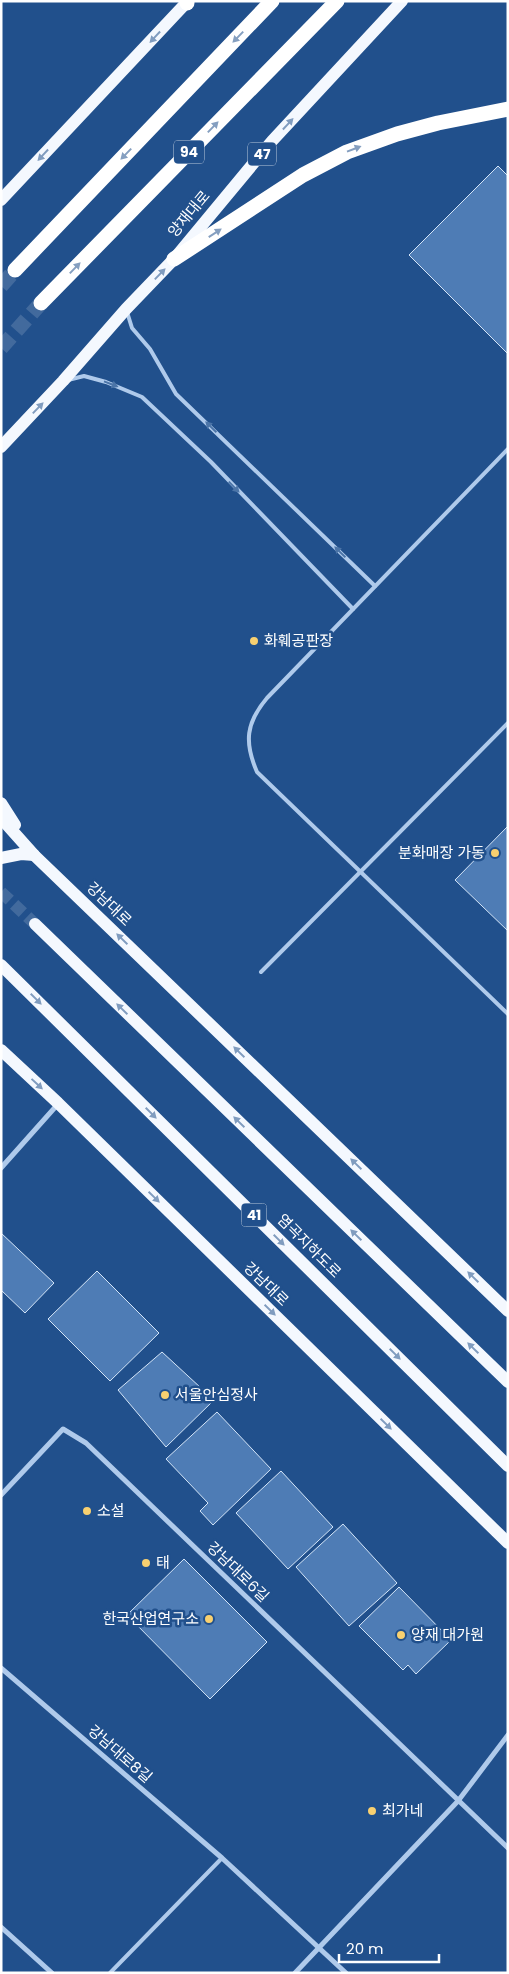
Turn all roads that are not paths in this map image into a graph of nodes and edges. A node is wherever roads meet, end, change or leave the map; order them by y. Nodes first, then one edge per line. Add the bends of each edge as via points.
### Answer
1 (272, 1) edge
2 (337, 1) edge
3 (402, 1) edge
4 (187, 2) edge
5 (508, 109) edge
6 (1, 200) edge
7 (174, 259) junction
8 (15, 270) tunnel mouth
9 (41, 303) tunnel mouth
10 (126, 309) junction
11 (64, 381) junction
12 (1, 446) edge
13 (508, 449) edge
14 (375, 586) junction
15 (353, 609) junction
16 (508, 722) edge
17 (1, 803) edge
18 (1, 818) edge
19 (34, 855) junction
20 (1, 858) edge
21 (361, 872) junction
22 (34, 924) tunnel mouth
23 (1, 965) edge
24 (261, 972) dead end
25 (508, 1014) edge
26 (1, 1050) edge
27 (58, 1103) junction
28 (1, 1168) edge
29 (508, 1311) edge
30 (508, 1382) edge
31 (508, 1466) edge
32 (1, 1495) edge
33 (508, 1543) edge
34 (1, 1668) edge
35 (508, 1735) edge
36 (458, 1800) junction
37 (508, 1848) edge
38 (222, 1858) junction
39 (1, 1927) edge
40 (318, 1948) junction
41 (52, 1973) edge
42 (110, 1973) edge
43 (294, 1973) edge
44 (346, 1973) edge

1 -> 8 highway
9 -> 2 highway, 94
7 -> 3 main road, 양재대로 / 47 via 272,141
4 -> 6 main road
7 -> 5 highway via 303,175 347,152 430,125
10 -> 7 main road, 양재대로 / 47
10 - 11 main road, 양재대로 / 47
14 -> 10 lane via 176,394 150,348 132,328
12 -> 11 main road, 양재대로 / 47
11 -> 15 lane via 84,376 142,397 211,462
13 - 14 lane
14 - 15 lane
15 - 21 lane via 257,710 249,729 249,743 257,772
16 - 21 lane
17 - 19 main road
18 - 19 main road
19 - 20 main road
29 -> 19 main road, 강남대로
21 - 24 lane
21 - 25 lane
30 -> 22 main road
23 -> 31 main road, 염곡지하도로 / 41
26 -> 27 main road, 강남대로
27 - 28 street
27 -> 33 main road, 강남대로
32 - 36 street, 강남대로6길 via 63,1429 86,1442
34 - 38 street, 강남대로8길
35 - 36 street
36 - 37 street
36 - 40 street
38 - 40 street, 강남대로8길
38 - 42 lane
39 - 41 street
40 - 43 street
40 - 44 street, 강남대로8길

